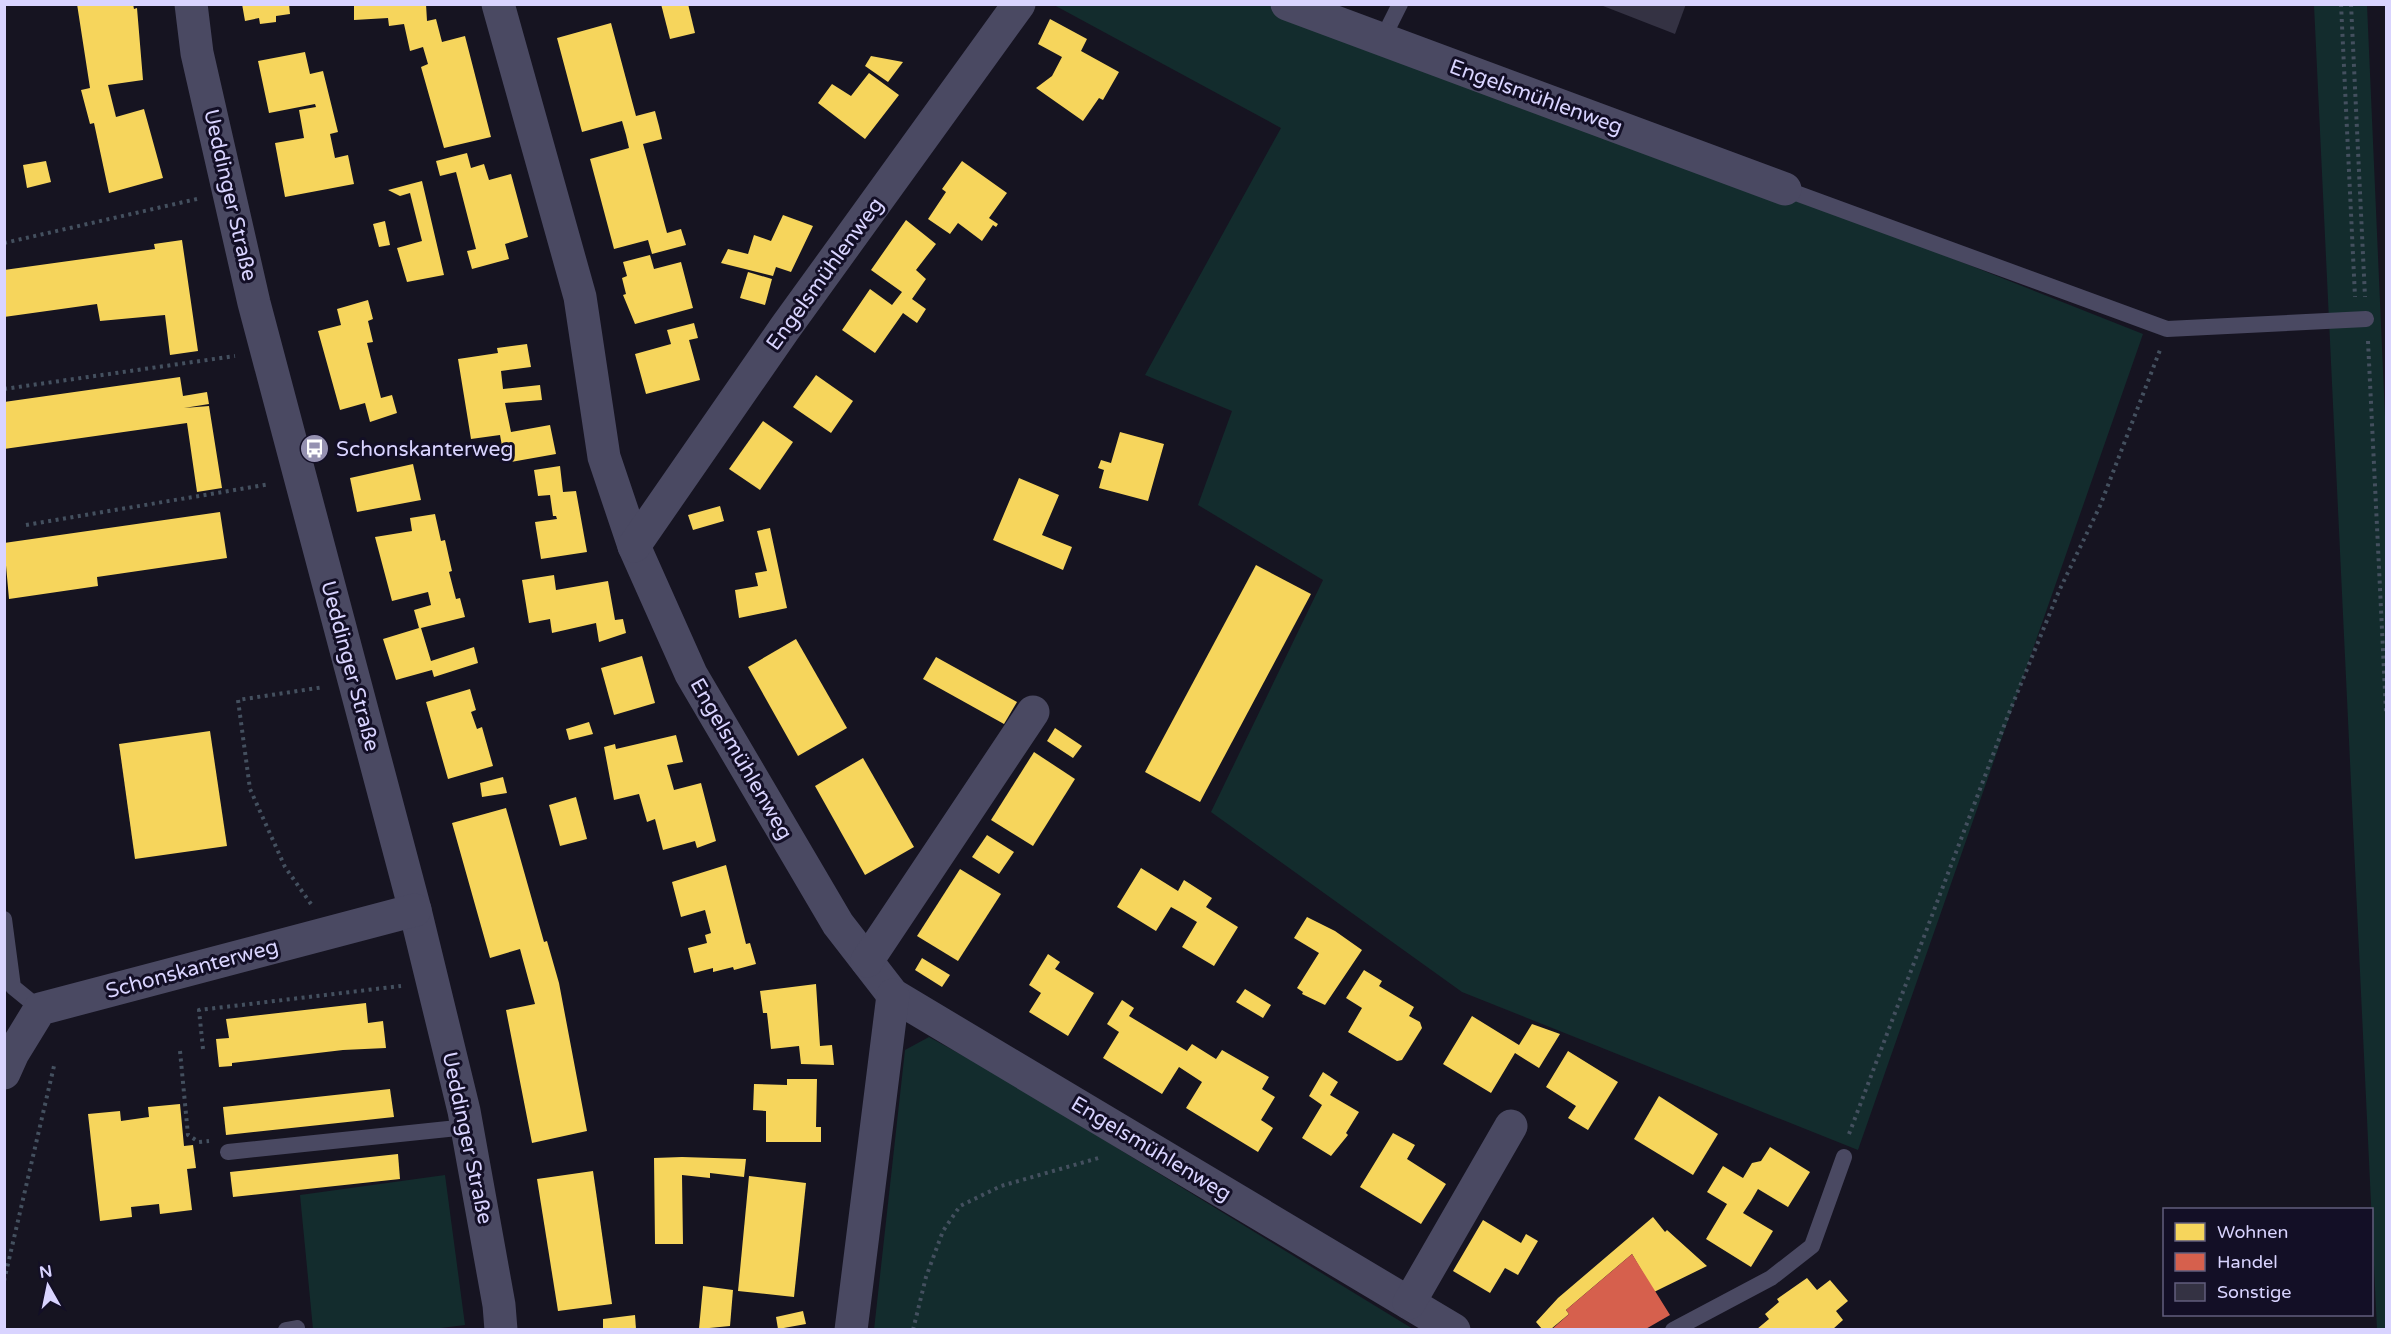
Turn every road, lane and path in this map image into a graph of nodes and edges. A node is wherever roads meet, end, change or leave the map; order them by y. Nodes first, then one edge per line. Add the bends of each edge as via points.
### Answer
1 (191, 4) edge
2 (498, 4) edge
3 (1019, 4) edge
4 (1287, 4) edge
5 (1400, 4) edge
6 (2341, 4) edge
7 (2351, 4) edge
8 (1383, 40) junction
9 (1785, 189) joint
10 (229, 192) junction
11 (4, 243) edge
12 (2361, 319) junction
13 (2168, 329) junction
14 (267, 352) junction
15 (4, 390) edge
16 (294, 454) junction
17 (26, 525) dead end
18 (634, 546) junction
19 (354, 682) junction
20 (1033, 712) dead end
21 (2386, 712) edge
22 (415, 910) junction
23 (4, 919) edge
24 (330, 932) junction
25 (867, 961) junction
26 (432, 982) junction
27 (893, 995) junction
28 (40, 1009) junction
29 (203, 1049) dead end
30 (180, 1052) dead end
31 (7, 1058) edge
32 (54, 1066) dead end
33 (1511, 1126) dead end
34 (467, 1127) junction
35 (1145, 1145) junction
36 (228, 1152) joint
37 (1844, 1157) joint
38 (4, 1281) edge
39 (1409, 1303) junction
40 (501, 1329) edge
41 (851, 1329) edge
42 (913, 1329) edge
43 (1454, 1329) edge
44 (1673, 1329) edge

1 - 10 street, Ueddinger Straße via 197,53
2 - 18 street, Engelsmühlenweg via 580,297 604,457
3 - 18 street, Engelsmühlenweg via 785,328
4 - 8 street, Engelsmühlenweg
5 - 8 lane
6 - 12 path
7 - 12 path
8 - 9 street, Engelsmühlenweg
9 - 13 lane
10 - 11 path
10 - 14 street, Ueddinger Straße
12 - 13 lane
12 - 21 path
13 - 37 path via 2100,506 2059,591 2007,718 1849,1134
14 - 15 path
14 - 16 street, Ueddinger Straße
16 - 17 path via 268,486
16 - 19 street, Ueddinger Straße
18 - 25 street, Engelsmühlenweg via 691,674 838,924
19 - 22 street, Ueddinger Straße
19 - 24 path via 238,700 250,789 285,867
20 - 25 street
22 - 24 street, Schonskanterweg
22 - 26 street, Ueddinger Straße
23 - 28 lane via 13,987
24 - 28 street, Schonskanterweg
25 - 27 street, Engelsmühlenweg
26 - 29 path via 199,1010
26 - 34 street, Ueddinger Straße
27 - 35 street, Engelsmühlenweg
27 - 41 street
28 - 31 street
30 - 36 path via 188,1135 199,1142 223,1140
32 - 38 path
33 - 39 street
34 - 36 lane
34 - 40 street, Ueddinger Straße
35 - 39 street, Engelsmühlenweg
35 - 42 path via 1001,1186 960,1206 943,1231
37 - 44 lane via 1812,1246 1771,1278
39 - 43 street, Engelsmühlenweg

